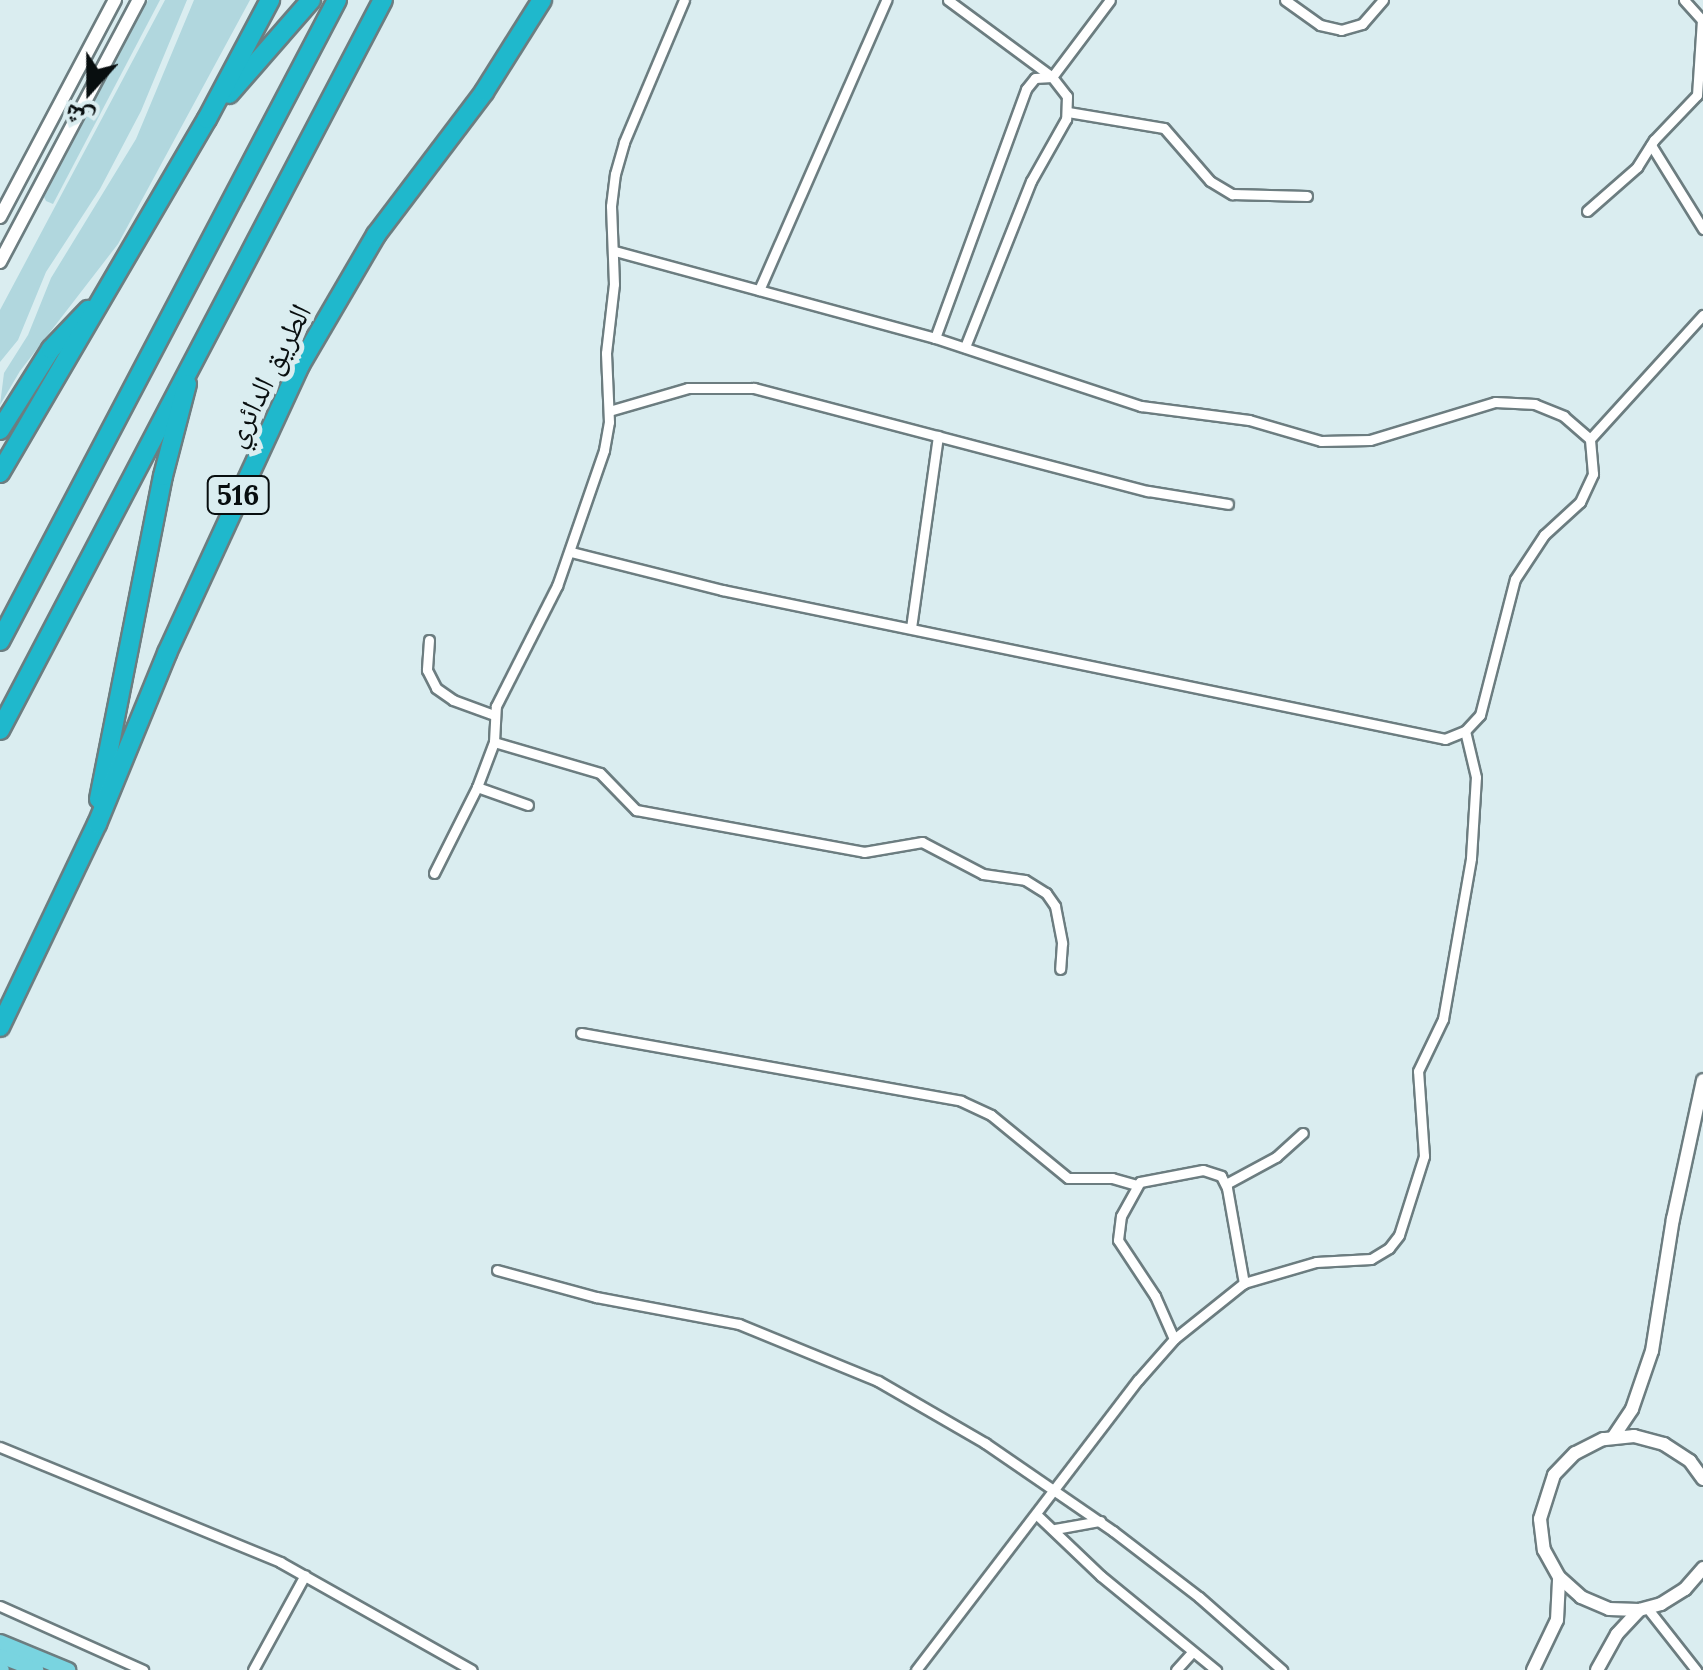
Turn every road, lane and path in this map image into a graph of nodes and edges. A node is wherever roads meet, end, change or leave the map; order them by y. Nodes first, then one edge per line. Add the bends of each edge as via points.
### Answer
1 (115, 0) edge
2 (139, 0) edge
3 (270, 0) edge
4 (311, 0) edge
5 (338, 0) edge
6 (383, 0) edge
7 (542, 0) edge
8 (684, 0) edge
9 (886, 0) edge
10 (948, 0) edge
11 (1110, 0) edge
12 (1285, 0) edge
13 (1383, 0) edge
14 (1684, 0) edge
15 (1052, 77) junction
16 (1068, 112) junction
17 (207, 119) junction
18 (1650, 145) junction
19 (1307, 196) dead end
20 (1587, 211) dead end
21 (0, 217) edge
22 (1703, 229) edge
23 (614, 251) junction
24 (0, 262) edge
25 (758, 290) junction
26 (100, 300) junction
27 (1703, 315) edge
28 (935, 338) junction
29 (965, 347) junction
30 (195, 352) junction
31 (610, 412) junction
32 (0, 430) edge
33 (938, 436) junction
34 (1590, 438) junction
35 (0, 474) edge
36 (1228, 504) dead end
37 (571, 552) junction
38 (912, 628) junction
39 (0, 640) edge
40 (429, 640) dead end
41 (494, 715) junction
42 (0, 730) edge
43 (1465, 732) junction
44 (494, 742) junction
45 (478, 787) junction
46 (528, 805) dead end
47 (98, 824) junction
48 (434, 873) dead end
49 (1060, 969) dead end
50 (0, 1027) edge
51 (581, 1033) dead end
52 (1703, 1080) edge
53 (1303, 1133) dead end
54 (1226, 1184) junction
55 (1137, 1185) junction
56 (497, 1270) dead end
57 (1244, 1284) junction
58 (1174, 1339) junction
59 (1636, 1401) junction
60 (1614, 1436) junction
61 (1649, 1438) junction
62 (0, 1447) edge
63 (1703, 1479) edge
64 (1056, 1490) junction
65 (1037, 1515) junction
66 (1100, 1521) junction
67 (1054, 1529) junction
68 (1703, 1568) edge
69 (304, 1575) junction
70 (1558, 1577) junction
71 (0, 1606) edge
72 (1643, 1610) junction
73 (0, 1642) edge
74 (1192, 1652) junction
75 (0, 1656) edge
76 (36, 1670) edge
77 (68, 1670) edge
78 (143, 1670) edge
79 (253, 1670) edge
80 (472, 1670) edge
81 (916, 1670) edge
82 (1176, 1670) edge
83 (1216, 1670) edge
84 (1282, 1670) edge
85 (1533, 1670) edge
86 (1598, 1670) edge
87 (1696, 1670) edge

1 - 21 street
2 - 24 street
3 - 17 highway
4 - 17 highway
5 - 39 highway
6 - 30 highway, 516
7 - 47 highway, الطريق الدائري / 516 via 484,92 376,234 316,335 221,532
8 - 23 street via 619,158 611,206
9 - 25 street
10 - 15 street
11 - 15 street
12 - 13 street via 1320,25 1341,30 1362,24
14 - 18 street via 1702,20 1700,84
15 - 16 street via 1064,89
15 - 28 street via 1035,78 1026,88
16 - 19 street via 1164,128 1210,181 1232,194
16 - 29 street via 1030,181
17 - 26 highway
18 - 20 street via 1638,166
18 - 22 street
23 - 25 street
23 - 31 street via 606,352
25 - 28 street
26 - 32 highway via 51,349
26 - 35 highway
27 - 34 street
28 - 29 street
29 - 34 street via 1141,406 1249,420 1321,441 1370,440 1505,401 1554,411
30 - 42 highway, 516
30 - 47 highway, 516 via 163,476
31 - 33 street via 674,390 735,386
31 - 37 street
33 - 36 street via 1148,492
33 - 38 street
34 - 43 street via 1594,466 1588,489 1521,567 1483,709
37 - 38 street
37 - 41 street
38 - 43 street via 1431,738
40 - 41 street via 427,670 436,688
41 - 44 street
43 - 57 street via 1476,777 1470,858 1443,1018 1418,1071 1424,1156 1398,1236 1371,1259 1316,1262
44 - 45 street
44 - 49 street via 600,773 636,810 864,852 922,842 983,874 1025,880 1054,906
45 - 46 street
45 - 48 street
47 - 50 highway, الطريق الدائري / 516
51 - 55 street via 961,1101 991,1115 1068,1178
52 - 59 street via 1672,1219 1657,1330
53 - 54 street via 1276,1158
54 - 55 street via 1203,1170
54 - 57 street
55 - 58 street via 1121,1216 1118,1240
56 - 64 street via 596,1298 705,1314 811,1350 926,1407
57 - 58 street
58 - 64 street
59 - 60 street
59 - 61 street
60 - 61 street
60 - 70 street via 1575,1453 1546,1489 1540,1535
61 - 63 street via 1678,1452
62 - 69 street
64 - 65 street
64 - 66 street
65 - 67 street
65 - 81 street
66 - 67 street
66 - 84 street
67 - 74 street
68 - 72 street via 1674,1598
69 - 79 street
69 - 80 street
70 - 72 street via 1594,1604
70 - 85 street via 1560,1611
71 - 78 street
72 - 86 street via 1617,1634
72 - 87 street
73 - 77 main road
74 - 82 street
74 - 83 street
75 - 76 main road

